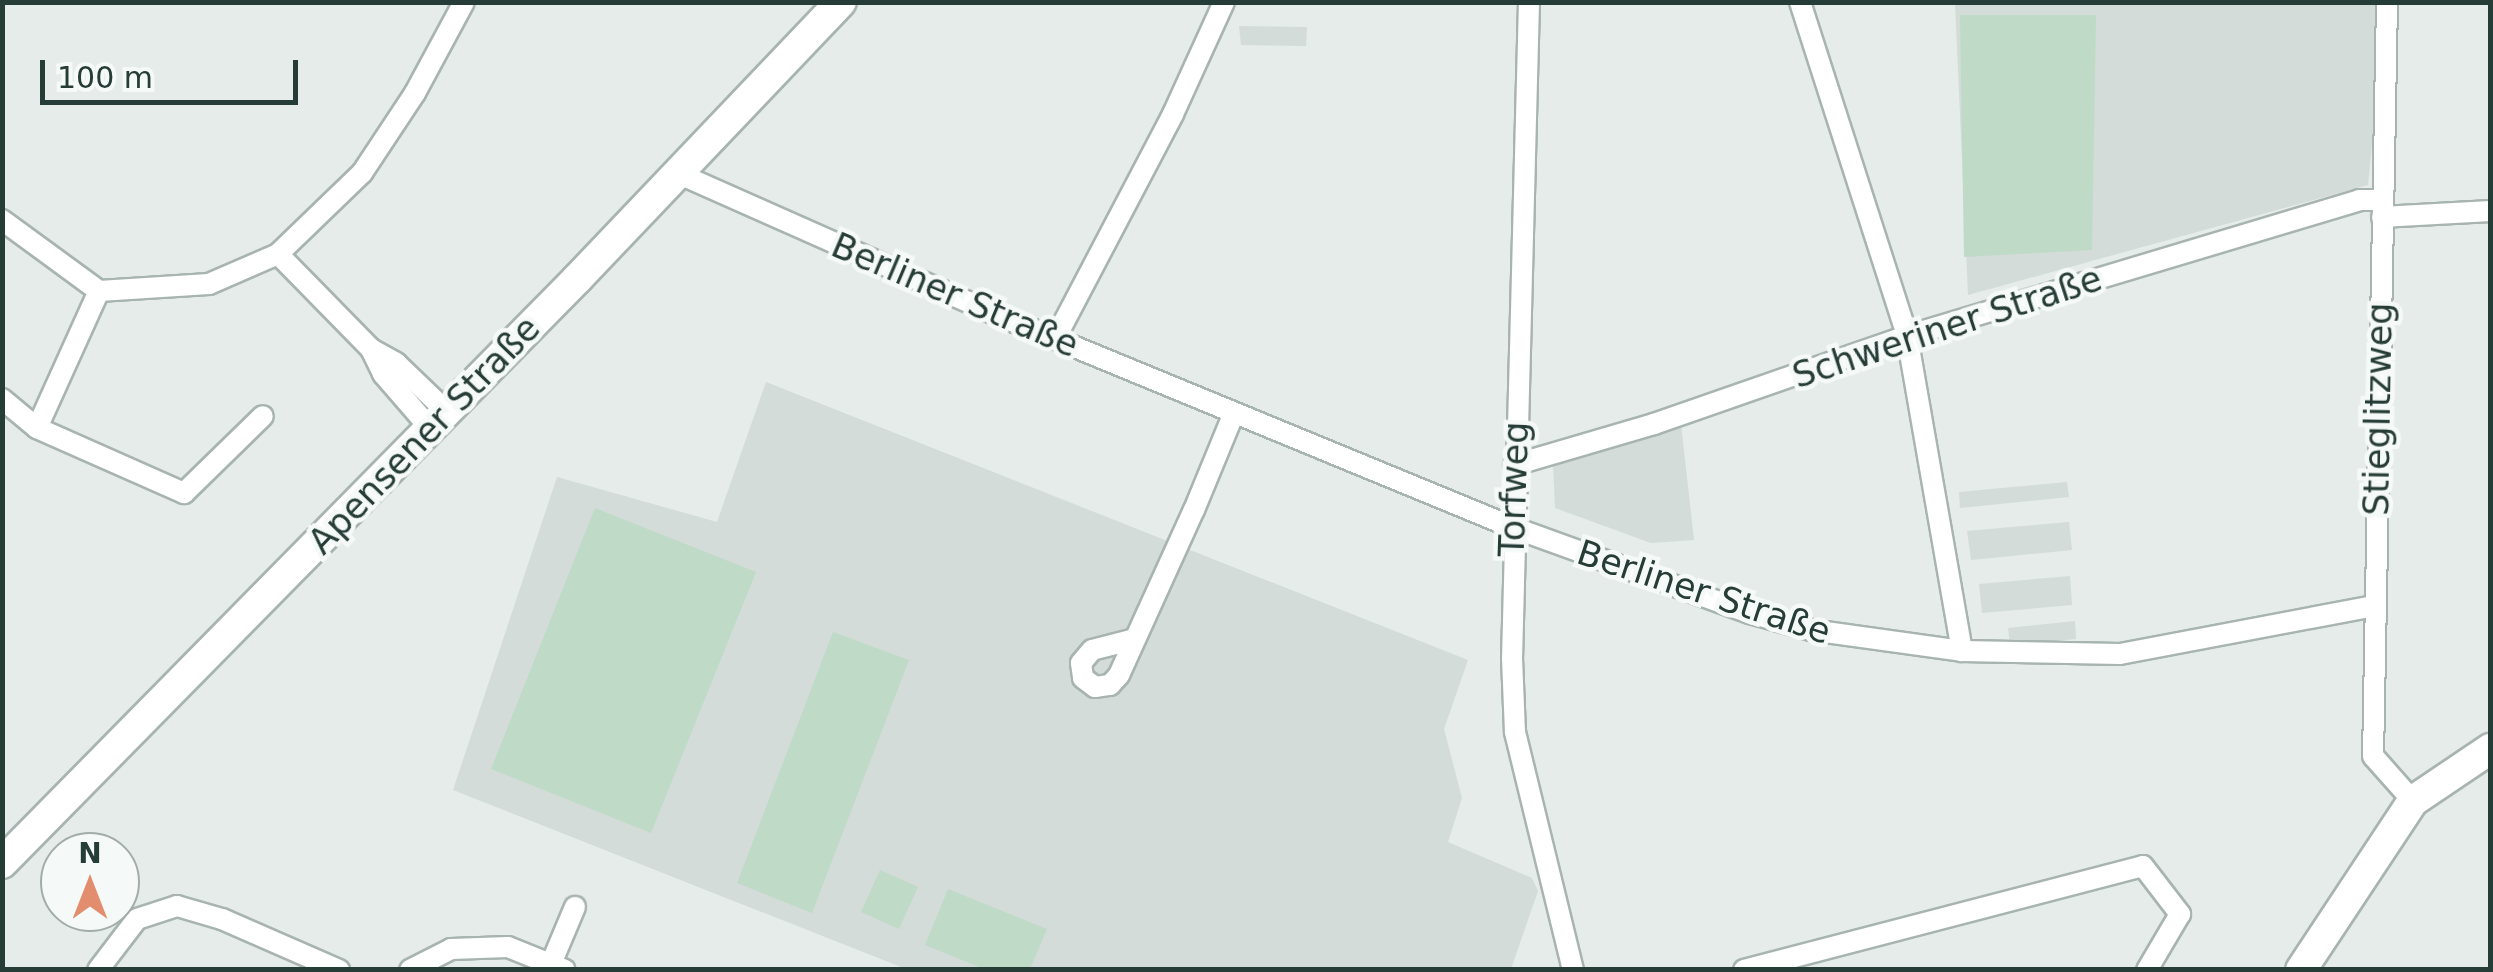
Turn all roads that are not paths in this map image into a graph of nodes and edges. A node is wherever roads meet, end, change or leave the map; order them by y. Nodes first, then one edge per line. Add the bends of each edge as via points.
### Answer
1 (464, 2) edge
2 (841, 2) edge
3 (1224, 2) edge
4 (1529, 2) edge
5 (1800, 2) edge
6 (2387, 2) edge
7 (677, 172) junction
8 (2382, 208) junction
9 (2490, 211) edge
10 (2, 220) edge
11 (278, 254) junction
12 (99, 290) junction
13 (1907, 336) junction
14 (1055, 339) junction
15 (2, 398) edge
16 (1234, 413) junction
17 (263, 416) dead end
18 (438, 419) junction
19 (37, 428) junction
20 (1514, 465) junction
21 (1512, 527) junction
22 (2374, 606) junction
23 (1135, 639) dead end
24 (1962, 651) junction
25 (2490, 750) edge
26 (2412, 801) junction
27 (2, 862) edge
28 (575, 906) dead end
29 (558, 967) edge
30 (98, 970) edge
31 (339, 970) edge
32 (410, 970) edge
33 (1573, 970) edge
34 (1744, 970) edge
35 (2148, 970) edge
36 (2301, 970) edge

1 - 11 street via 362,173
2 - 7 main road, Apensener Straße
3 - 14 street
4 - 20 street, Torfweg
5 - 13 street
6 - 8 street, Stieglitzweg
7 - 14 street, Berliner Straße
7 - 18 main road, Apensener Straße
8 - 9 street, Schweriner Straße
8 - 13 street, Schweriner Straße via 2359,200
8 - 22 street, Stieglitzweg
10 - 12 street
11 - 12 street via 209,284
11 - 18 street via 371,348 396,363
12 - 19 street
13 - 20 street, Schweriner Straße via 1662,422
13 - 24 street
14 - 16 street, Berliner Straße
15 - 19 street
16 - 21 street, Berliner Straße
16 - 23 street
17 - 19 street via 184,493
18 - 27 main road, Apensener Straße
20 - 21 street, Torfweg
21 - 24 street, Berliner Straße via 1811,630
21 - 33 street, Torfweg via 1515,732
22 - 24 street, Berliner Straße via 2120,654
22 - 26 street, Stieglitzweg via 2373,756
25 - 26 main road
26 - 36 main road
28 - 29 street
29 - 32 street via 508,947 451,949
30 - 31 street via 138,919 177,906
34 - 35 street via 2143,866 2180,914

